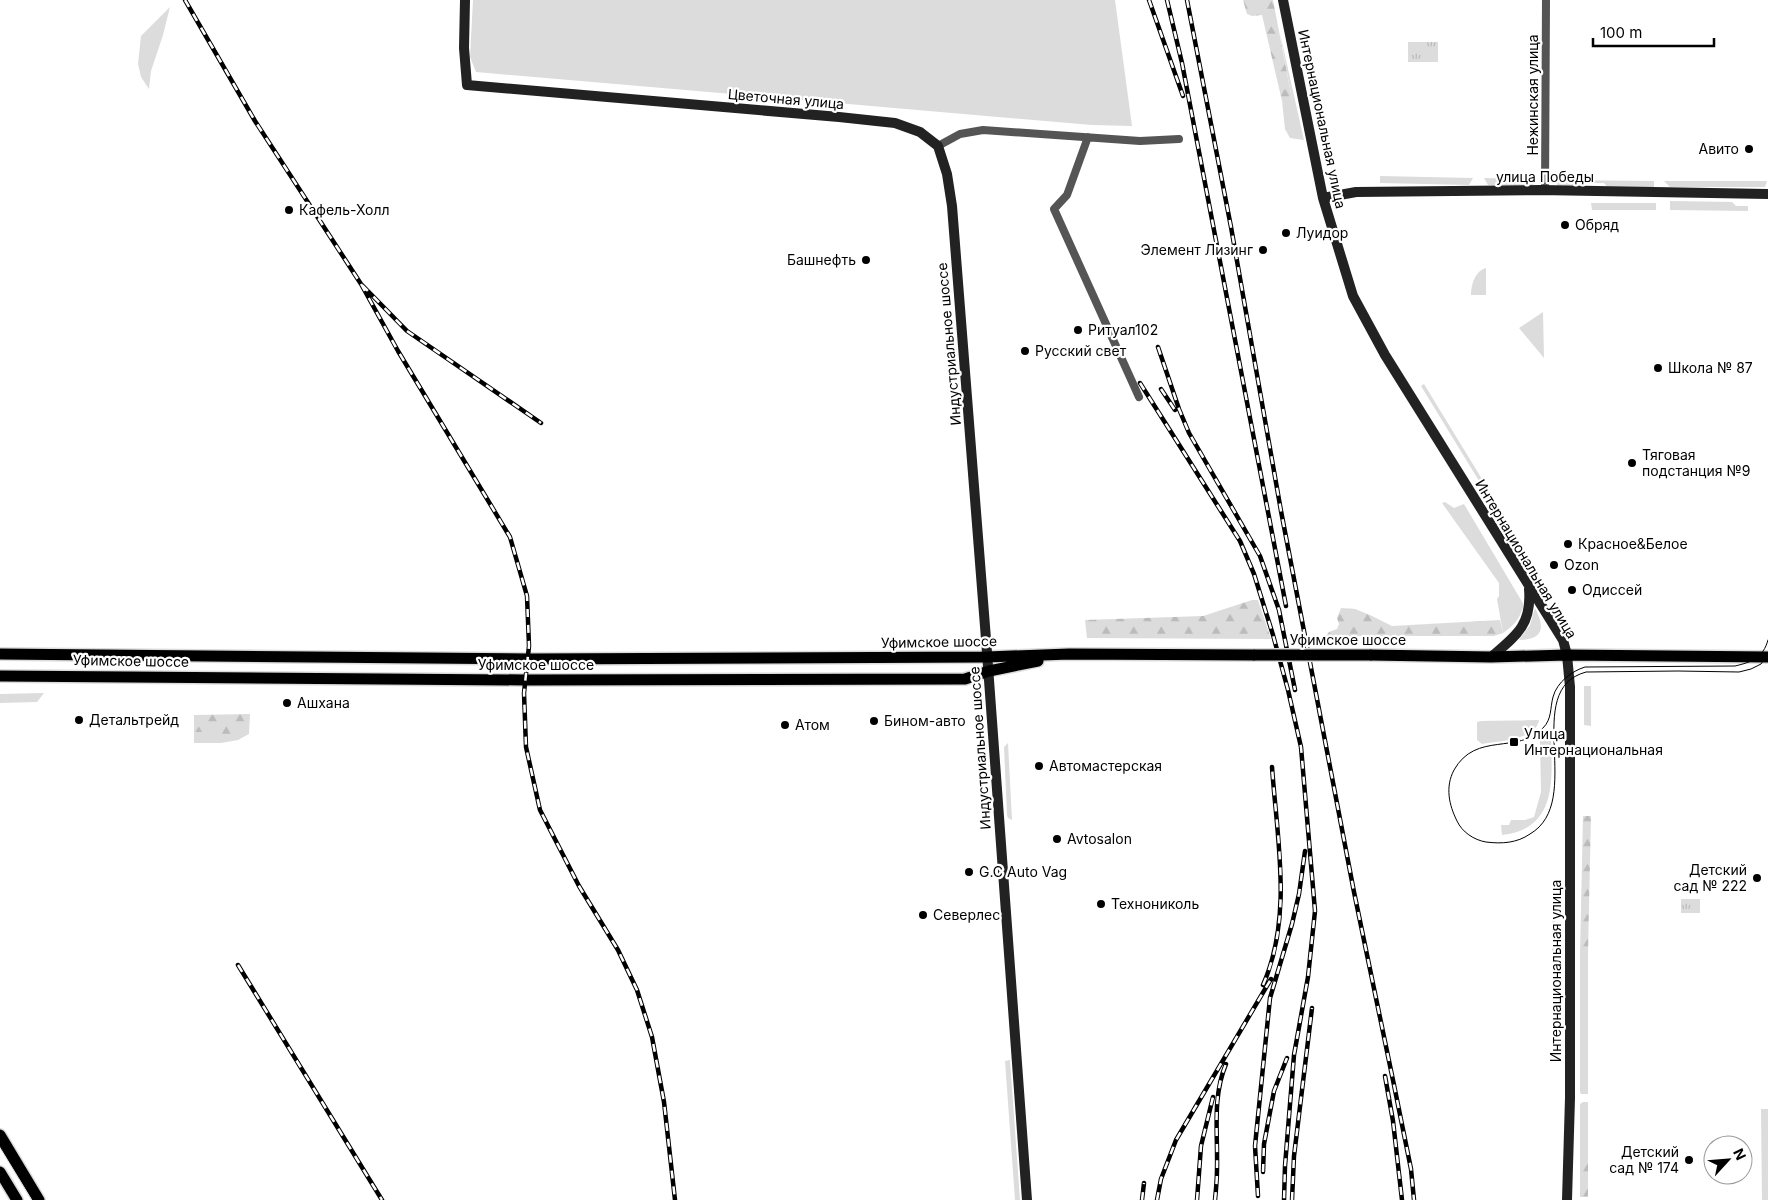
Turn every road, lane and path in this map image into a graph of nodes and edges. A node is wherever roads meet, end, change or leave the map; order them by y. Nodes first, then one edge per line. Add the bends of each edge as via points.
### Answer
1 (465, 0) edge
2 (1283, 0) edge
3 (1546, 0) edge
4 (1088, 137) junction
5 (1179, 139) dead end
6 (938, 146) junction
7 (1545, 190) junction
8 (1768, 194) edge
9 (1323, 198) junction
10 (1139, 397) dead end
11 (1529, 588) junction
12 (0, 654) edge
13 (1069, 654) junction
14 (1567, 655) junction
15 (987, 657) junction
16 (1491, 657) junction
17 (1768, 657) edge
18 (988, 672) junction
19 (0, 676) edge
20 (0, 1135) edge
21 (0, 1172) edge
22 (17, 1200) edge
23 (39, 1200) edge
24 (1027, 1200) edge
25 (1567, 1200) edge

1 - 6 street, Цветочная улица via 467,85 895,123 920,132
2 - 9 street, Интернациональная улица
3 - 7 street, Нежинская улица
4 - 5 street via 1140,141
4 - 6 street via 983,130 960,134
4 - 10 street via 1067,195 1054,209
6 - 15 street, Индустриальное шоссе via 952,206
7 - 8 street, улица Победы
7 - 9 street, улица Победы via 1356,192
9 - 11 street, Интернациональная улица via 1353,296 1385,355
11 - 14 street, Интернациональная улица via 1563,640
11 - 16 street via 1530,602 1524,626
12 - 15 main road, Уфимское шоссе via 528,659
13 - 15 main road, Уфимское шоссе
13 - 16 main road, Уфимское шоссе, bridge
13 - 18 main road, Уфимское шоссе
14 - 16 main road, Уфимское шоссе
14 - 17 main road, Уфимское шоссе
14 - 25 street, Интернациональная улица via 1570,687
15 - 18 street, Индустриальное шоссе
18 - 19 main road, Уфимское шоссе via 964,679
18 - 24 street, Индустриальное шоссе
20 - 23 main road
21 - 22 main road

